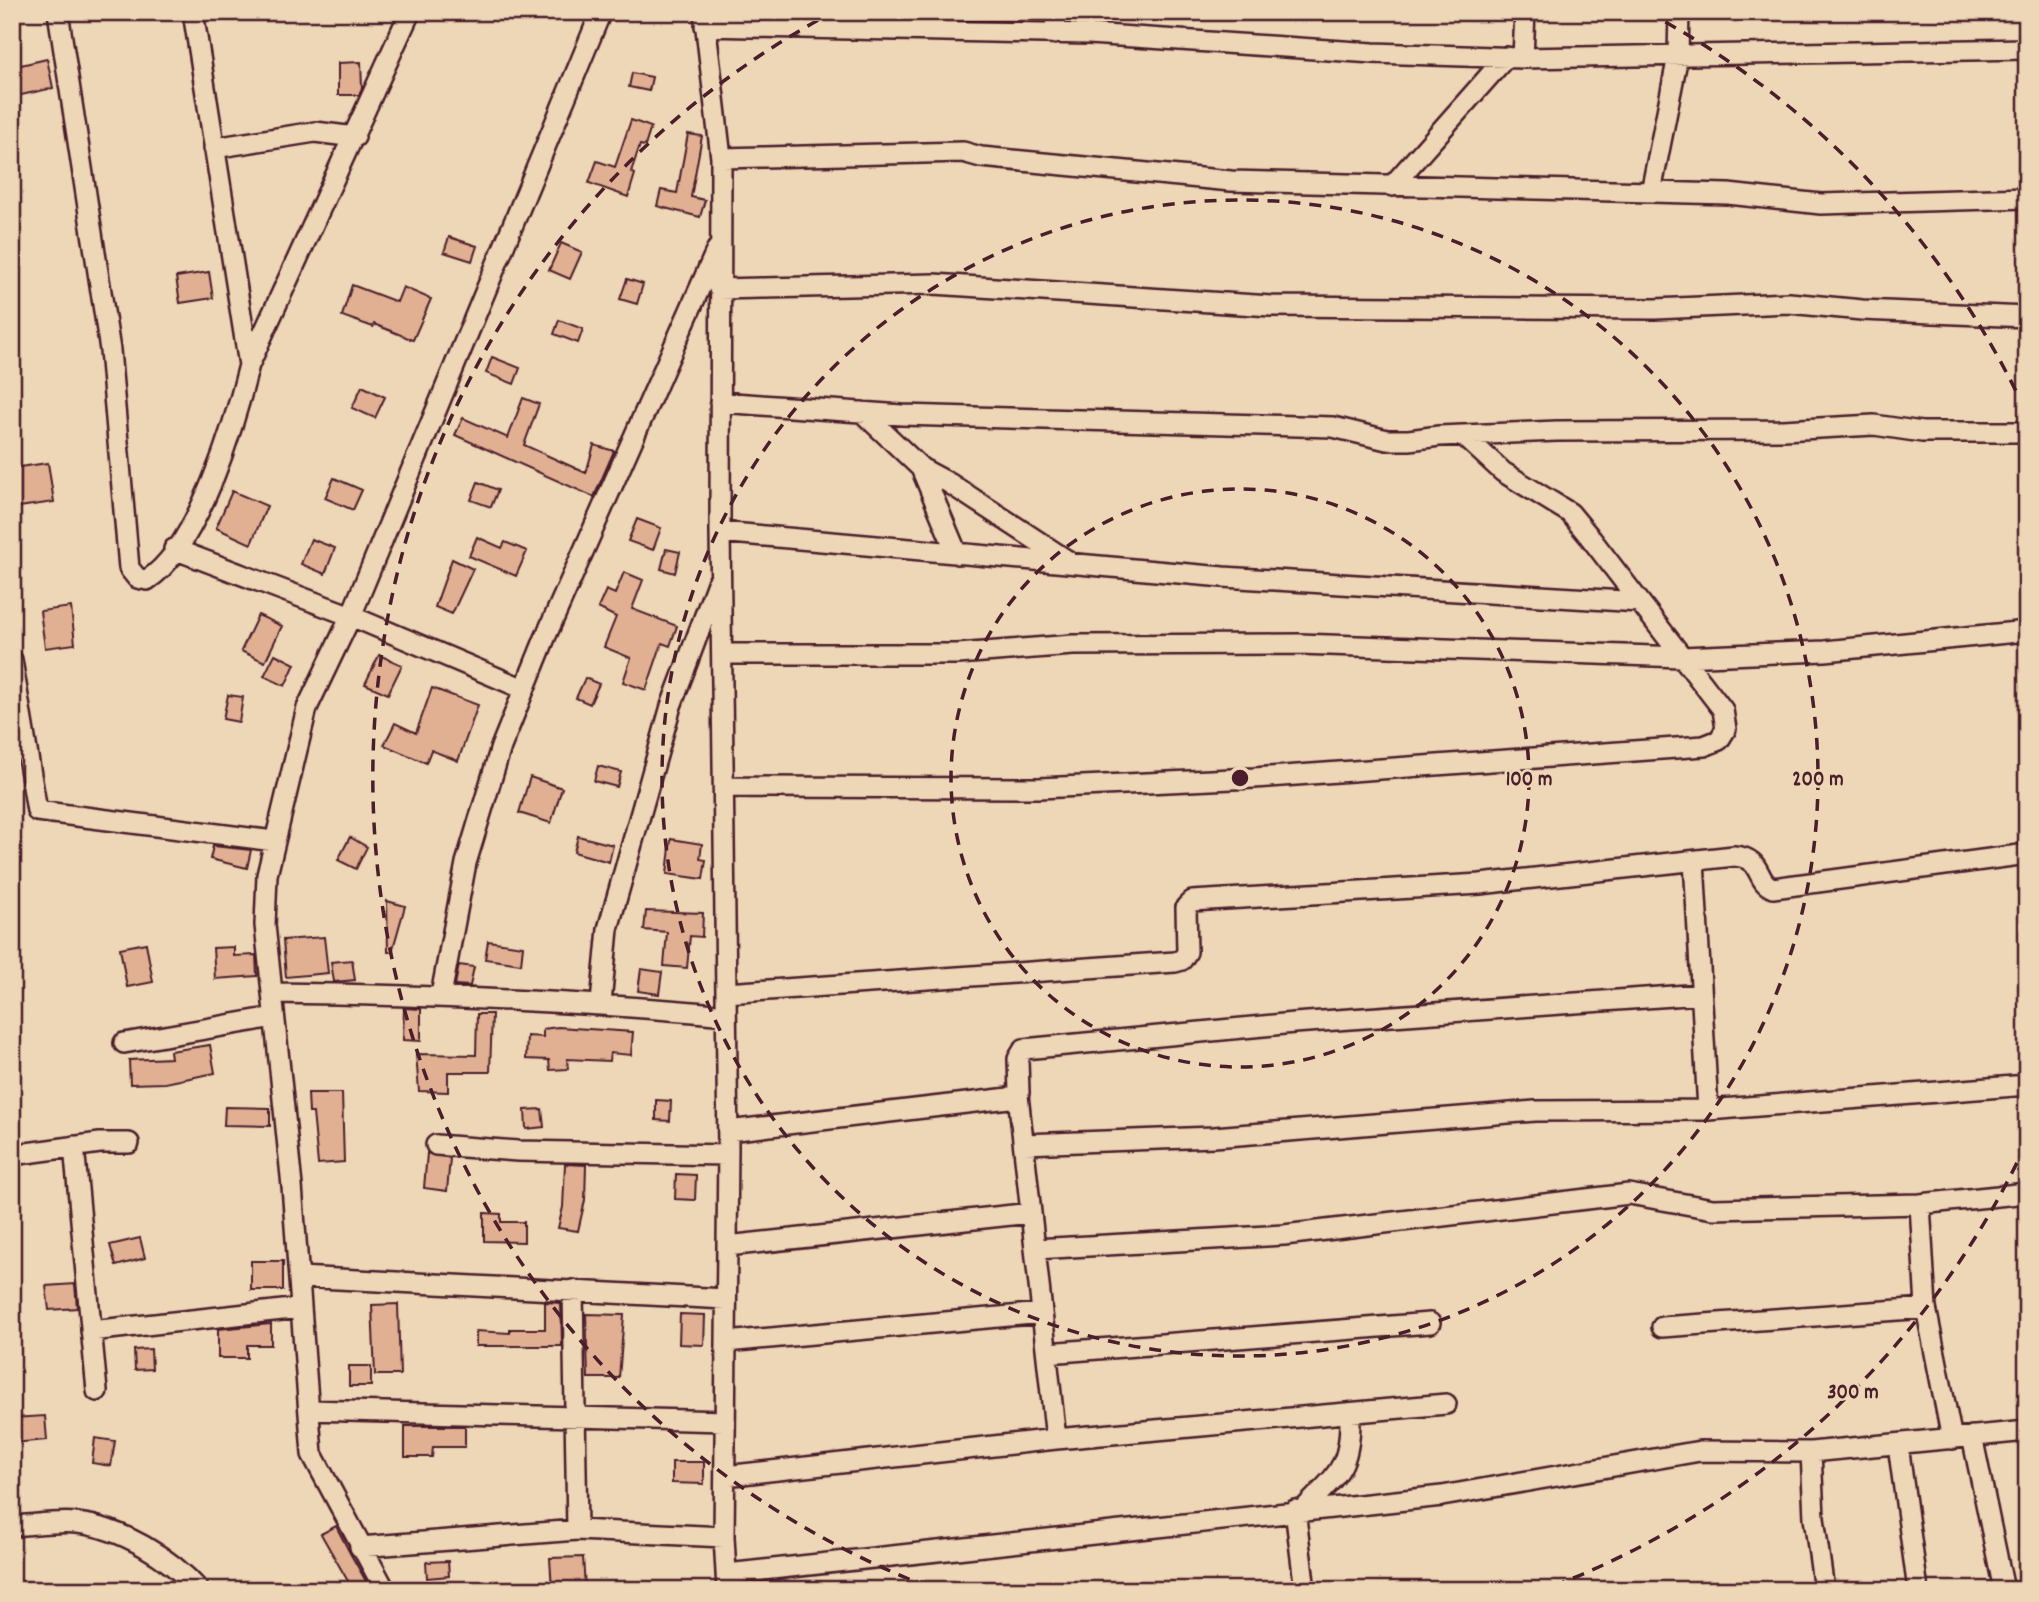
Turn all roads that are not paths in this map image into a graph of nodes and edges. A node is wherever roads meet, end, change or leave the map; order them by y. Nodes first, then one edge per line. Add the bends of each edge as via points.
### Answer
1 (58, 12) edge
2 (193, 12) edge
3 (410, 12) edge
4 (601, 12) edge
5 (1056, 12) edge
6 (1525, 12) edge
7 (1679, 12) edge
8 (704, 19) edge
9 (1055, 34) junction
10 (2027, 49) edge
11 (1678, 56) junction
12 (1515, 57) junction
13 (355, 137) junction
14 (215, 148) junction
15 (721, 158) junction
16 (1392, 186) junction
17 (1651, 192) junction
18 (2027, 198) edge
19 (722, 239) junction
20 (719, 289) junction
21 (2027, 317) edge
22 (249, 365) junction
23 (720, 402) junction
24 (862, 412) junction
25 (2027, 432) edge
26 (1464, 436) junction
27 (920, 468) junction
28 (720, 532) junction
29 (174, 550) junction
30 (957, 554) junction
31 (1072, 564) junction
32 (721, 572) junction
33 (1640, 603) junction
34 (351, 616) junction
35 (2027, 631) edge
36 (722, 654) junction
37 (1682, 657) junction
38 (12, 660) edge
39 (524, 689) junction
40 (723, 787) junction
41 (274, 841) junction
42 (2027, 854) edge
43 (1693, 861) junction
44 (272, 993) junction
45 (726, 993) junction
46 (1701, 994) junction
47 (441, 995) junction
48 (601, 1003) junction
49 (726, 1015) junction
50 (274, 1017) junction
51 (124, 1043) dead end
52 (2027, 1084) edge
53 (1018, 1095) junction
54 (1708, 1110) junction
55 (728, 1131) junction
56 (129, 1143) dead end
57 (1024, 1144) junction
58 (436, 1145) dead end
59 (74, 1146) junction
60 (726, 1154) junction
61 (12, 1155) edge
62 (2027, 1193) edge
63 (1920, 1204) junction
64 (1031, 1213) junction
65 (727, 1246) junction
66 (1035, 1249) junction
67 (299, 1277) junction
68 (573, 1290) junction
69 (726, 1299) junction
70 (301, 1308) junction
71 (1926, 1308) junction
72 (1042, 1313) junction
73 (1430, 1323) dead end
74 (1662, 1327) dead end
75 (91, 1331) junction
76 (726, 1342) junction
77 (1047, 1353) junction
78 (97, 1391) dead end
79 (1446, 1404) dead end
80 (309, 1410) junction
81 (1350, 1413) junction
82 (575, 1416) junction
83 (725, 1421) junction
84 (2027, 1431) edge
85 (1972, 1436) junction
86 (1056, 1438) junction
87 (1952, 1439) junction
88 (1898, 1445) junction
89 (1811, 1452) junction
90 (725, 1476) junction
91 (1299, 1510) junction
92 (12, 1526) edge
93 (577, 1530) junction
94 (724, 1536) junction
95 (360, 1547) junction
96 (727, 1582) edge
97 (199, 1590) edge
98 (385, 1590) edge
99 (1305, 1590) edge
100 (1824, 1590) edge
101 (1918, 1590) edge
102 (2004, 1590) edge

1 - 29 street via 110,349 129,568 137,578 147,580
2 - 14 street
3 - 13 street
4 - 34 street
5 - 9 street
6 - 12 street
7 - 11 street
8 - 9 street
8 - 15 street
9 - 12 street
10 - 11 street
11 - 12 street
11 - 17 street
12 - 16 street
13 - 14 street via 315,132
13 - 22 street
14 - 22 street
15 - 16 street via 963,152 1231,181
15 - 19 street
16 - 17 street
17 - 18 street via 1821,204
19 - 20 street
19 - 39 street
20 - 21 street via 934,284 1271,306 1655,309 1789,303
20 - 23 street
22 - 29 street via 207,495
23 - 24 street
23 - 28 street
24 - 26 street via 1334,427 1387,440
24 - 27 street
25 - 26 street via 1922,432 1874,425
26 - 33 street via 1491,463 1570,513
27 - 30 street
27 - 31 street
28 - 30 street
28 - 32 street
29 - 34 street
30 - 31 street
31 - 33 street
32 - 36 street
32 - 48 street via 671,706 608,929
33 - 37 street
34 - 39 street
34 - 41 street via 307,708
35 - 37 street via 1825,651
36 - 37 street via 958,654 1073,645 1300,644
36 - 40 street
37 - 40 street via 1723,710 1726,729 1719,740 1704,746 1066,787
38 - 41 street via 37,811
39 - 47 street via 466,863
40 - 45 street
41 - 44 street via 265,925
42 - 43 street via 1773,888 1766,885 1758,867 1743,857
43 - 45 street via 1480,884 1192,901 1186,907 1187,952 1175,962
43 - 46 street
44 - 47 street
44 - 50 street
45 - 49 street
46 - 53 street via 1293,1023 1024,1049 1018,1059
46 - 54 street
47 - 48 street
48 - 49 street
49 - 55 street
50 - 51 street
50 - 67 street
52 - 54 street
53 - 55 street
53 - 57 street
54 - 57 street via 1535,1111 1214,1137
55 - 60 street
56 - 59 street
57 - 64 street
58 - 60 street via 531,1152
59 - 61 street
59 - 75 street
60 - 65 street
62 - 63 street
63 - 66 street via 1713,1209 1629,1194 1284,1235
63 - 71 street
64 - 65 street
64 - 66 street
65 - 69 street
66 - 72 street
67 - 68 street
67 - 70 street
68 - 69 street
68 - 82 street
69 - 76 street
70 - 75 street
70 - 80 street
71 - 74 street
71 - 87 street
72 - 76 street
72 - 77 street
73 - 77 street
75 - 78 street
76 - 83 street
77 - 86 street
79 - 81 street
80 - 82 street
80 - 95 street via 312,1454
81 - 86 street
81 - 91 street via 1344,1467
82 - 83 street
82 - 93 street
83 - 90 street
84 - 85 street
85 - 87 street
85 - 102 street
86 - 90 street
87 - 88 street
88 - 89 street
88 - 101 street
89 - 91 street via 1700,1451 1442,1496
89 - 100 street
90 - 94 street
91 - 96 street
91 - 99 street
92 - 97 street via 76,1523 106,1529 135,1541
93 - 94 street
93 - 95 street
94 - 96 street
95 - 98 street

